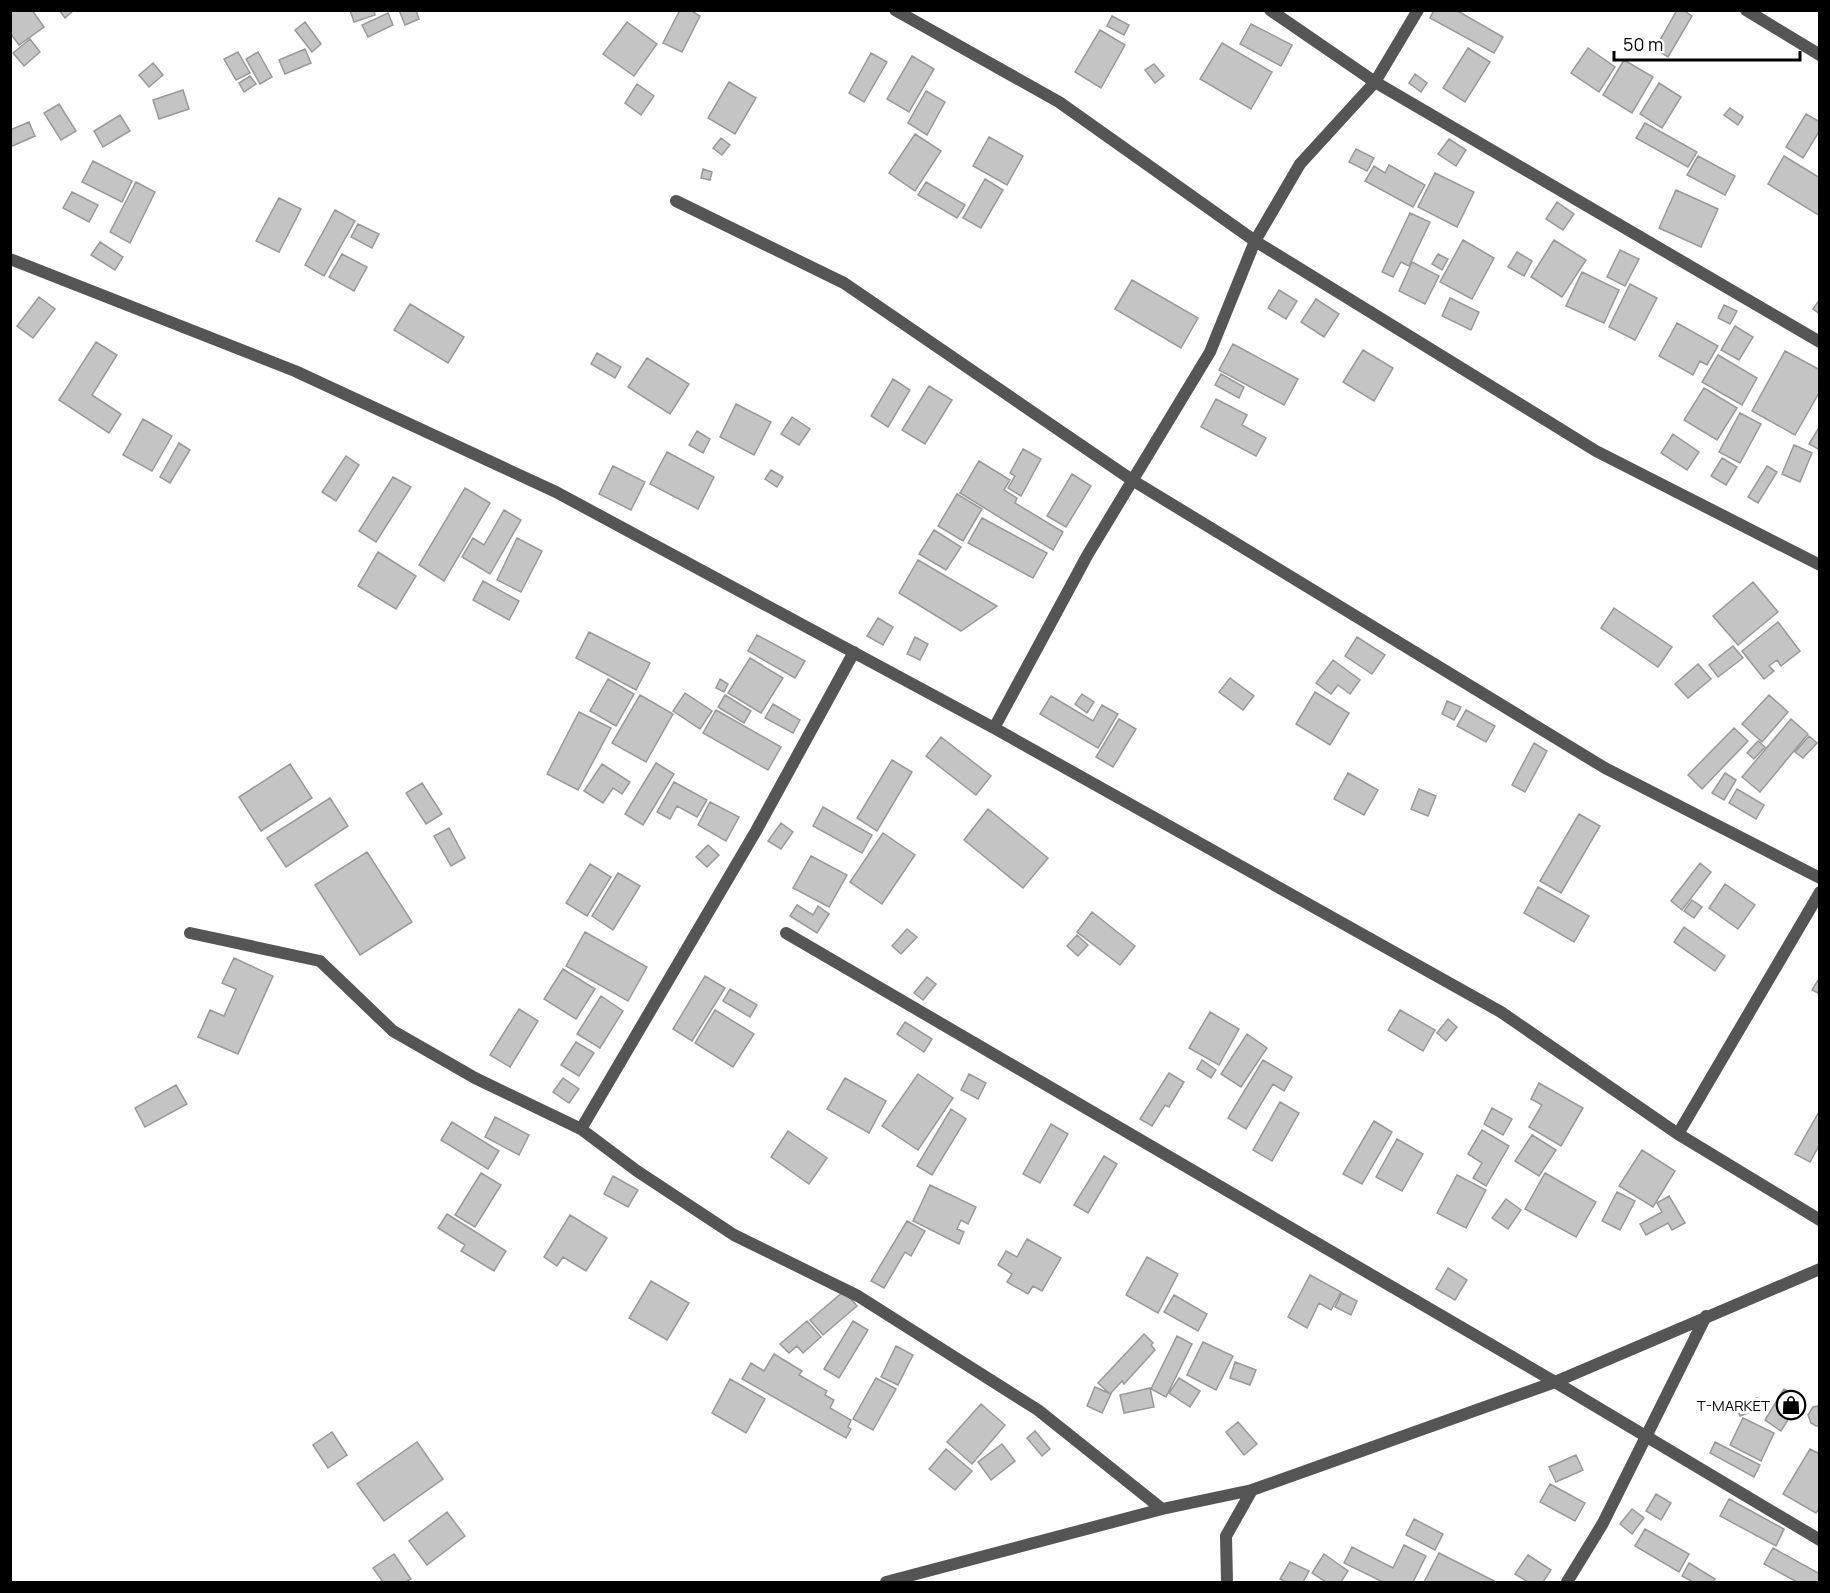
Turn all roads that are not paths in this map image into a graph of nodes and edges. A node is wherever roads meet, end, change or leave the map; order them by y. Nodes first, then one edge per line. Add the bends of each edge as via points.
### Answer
1 (895, 10) edge
2 (1270, 10) edge
3 (1418, 10) edge
4 (1746, 10) edge
5 (1820, 55) edge
6 (1375, 82) junction
7 (676, 201) dead end
8 (1255, 241) junction
9 (10, 259) edge
10 (1820, 342) edge
11 (1132, 480) junction
12 (1820, 565) edge
13 (854, 652) junction
14 (994, 729) junction
15 (1820, 878) edge
16 (1820, 892) edge
17 (190, 933) dead end
18 (786, 933) dead end
19 (581, 1129) junction
20 (1678, 1134) junction
21 (1820, 1220) edge
22 (1820, 1269) edge
23 (1706, 1316) junction
24 (1555, 1382) junction
25 (1645, 1436) junction
26 (1252, 1490) junction
27 (1162, 1509) junction
28 (1820, 1540) edge
29 (886, 1582) edge
30 (1227, 1582) edge
31 (1567, 1582) edge

1 - 8 street via 1059,102
2 - 6 street
3 - 6 street
4 - 5 street
6 - 8 street via 1300,164
6 - 10 street
7 - 11 street via 844,283
8 - 11 street via 1210,352
8 - 12 street via 1596,451
9 - 13 street via 295,371 556,492
11 - 14 street
11 - 15 street via 1605,768
13 - 14 street
13 - 19 street via 756,831
14 - 20 street via 1501,1012
16 - 20 street
17 - 19 street via 320,961 393,1030 475,1078
18 - 24 street
19 - 27 street via 734,1235 858,1296 1038,1410
20 - 21 street
22 - 23 street
23 - 24 street
23 - 25 street
24 - 25 street
24 - 26 street
25 - 28 street
25 - 31 street via 1603,1523
26 - 27 street
26 - 30 street via 1226,1536
27 - 29 street

